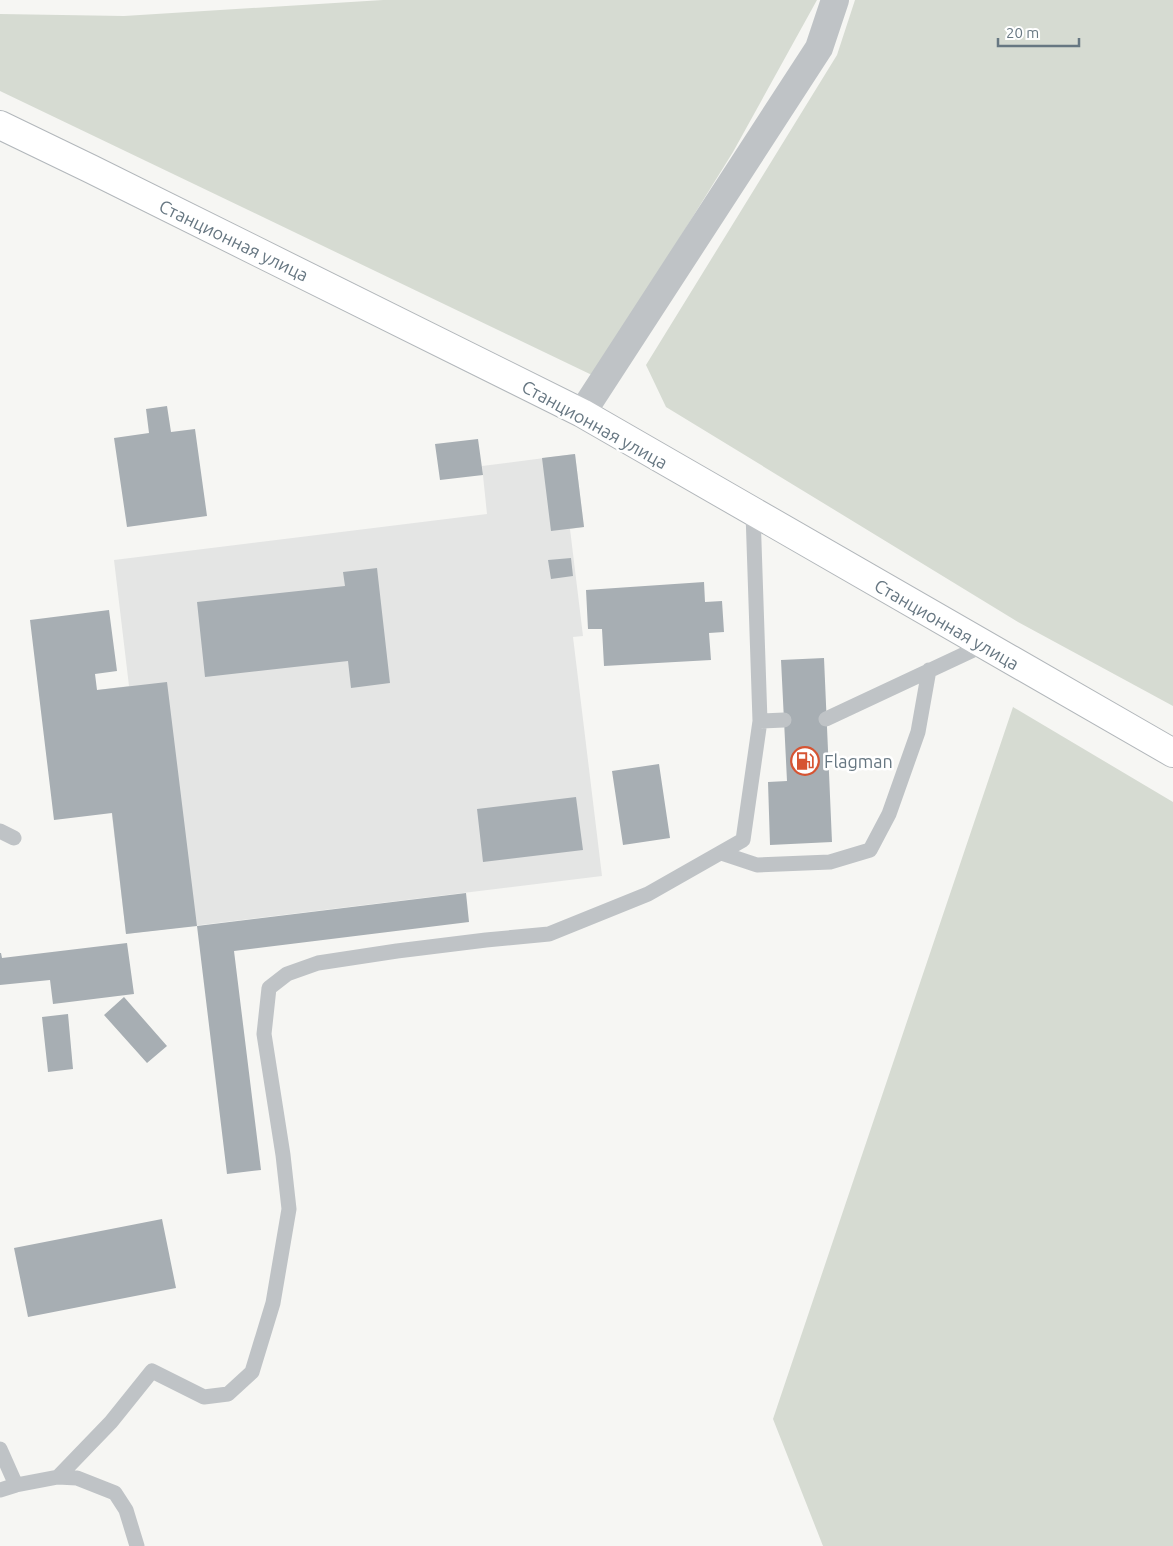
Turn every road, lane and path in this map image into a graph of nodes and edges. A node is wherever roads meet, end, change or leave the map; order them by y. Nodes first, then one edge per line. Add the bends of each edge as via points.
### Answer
1 (835, 0) edge
2 (0, 125) edge
3 (582, 413) junction
4 (753, 513) junction
5 (984, 645) junction
6 (929, 670) junction
7 (826, 718) dead end
8 (784, 720) dead end
9 (760, 722) junction
10 (1173, 753) edge
11 (0, 831) edge
12 (14, 838) dead end
13 (722, 853) junction
14 (0, 1449) edge
15 (58, 1477) junction
16 (16, 1485) junction
17 (0, 1490) edge
18 (137, 1546) edge

1 - 3 street via 819,48
2 - 3 main road, Станционная улица
3 - 4 main road, Станционная улица
4 - 5 main road, Станционная улица
4 - 9 lane
5 - 6 lane
5 - 10 main road, Станционная улица
6 - 7 lane
6 - 13 lane via 918,732 889,814 870,850 830,862 757,865
8 - 9 lane
9 - 13 lane via 743,840
11 - 12 lane
13 - 15 lane via 648,894 549,934 397,950 318,964 287,974 269,988 264,1034 289,1209 273,1302 252,1372 228,1394 204,1396 152,1371 111,1422
14 - 16 lane
15 - 16 lane
15 - 18 lane via 77,1478 115,1493 126,1510
16 - 17 lane

